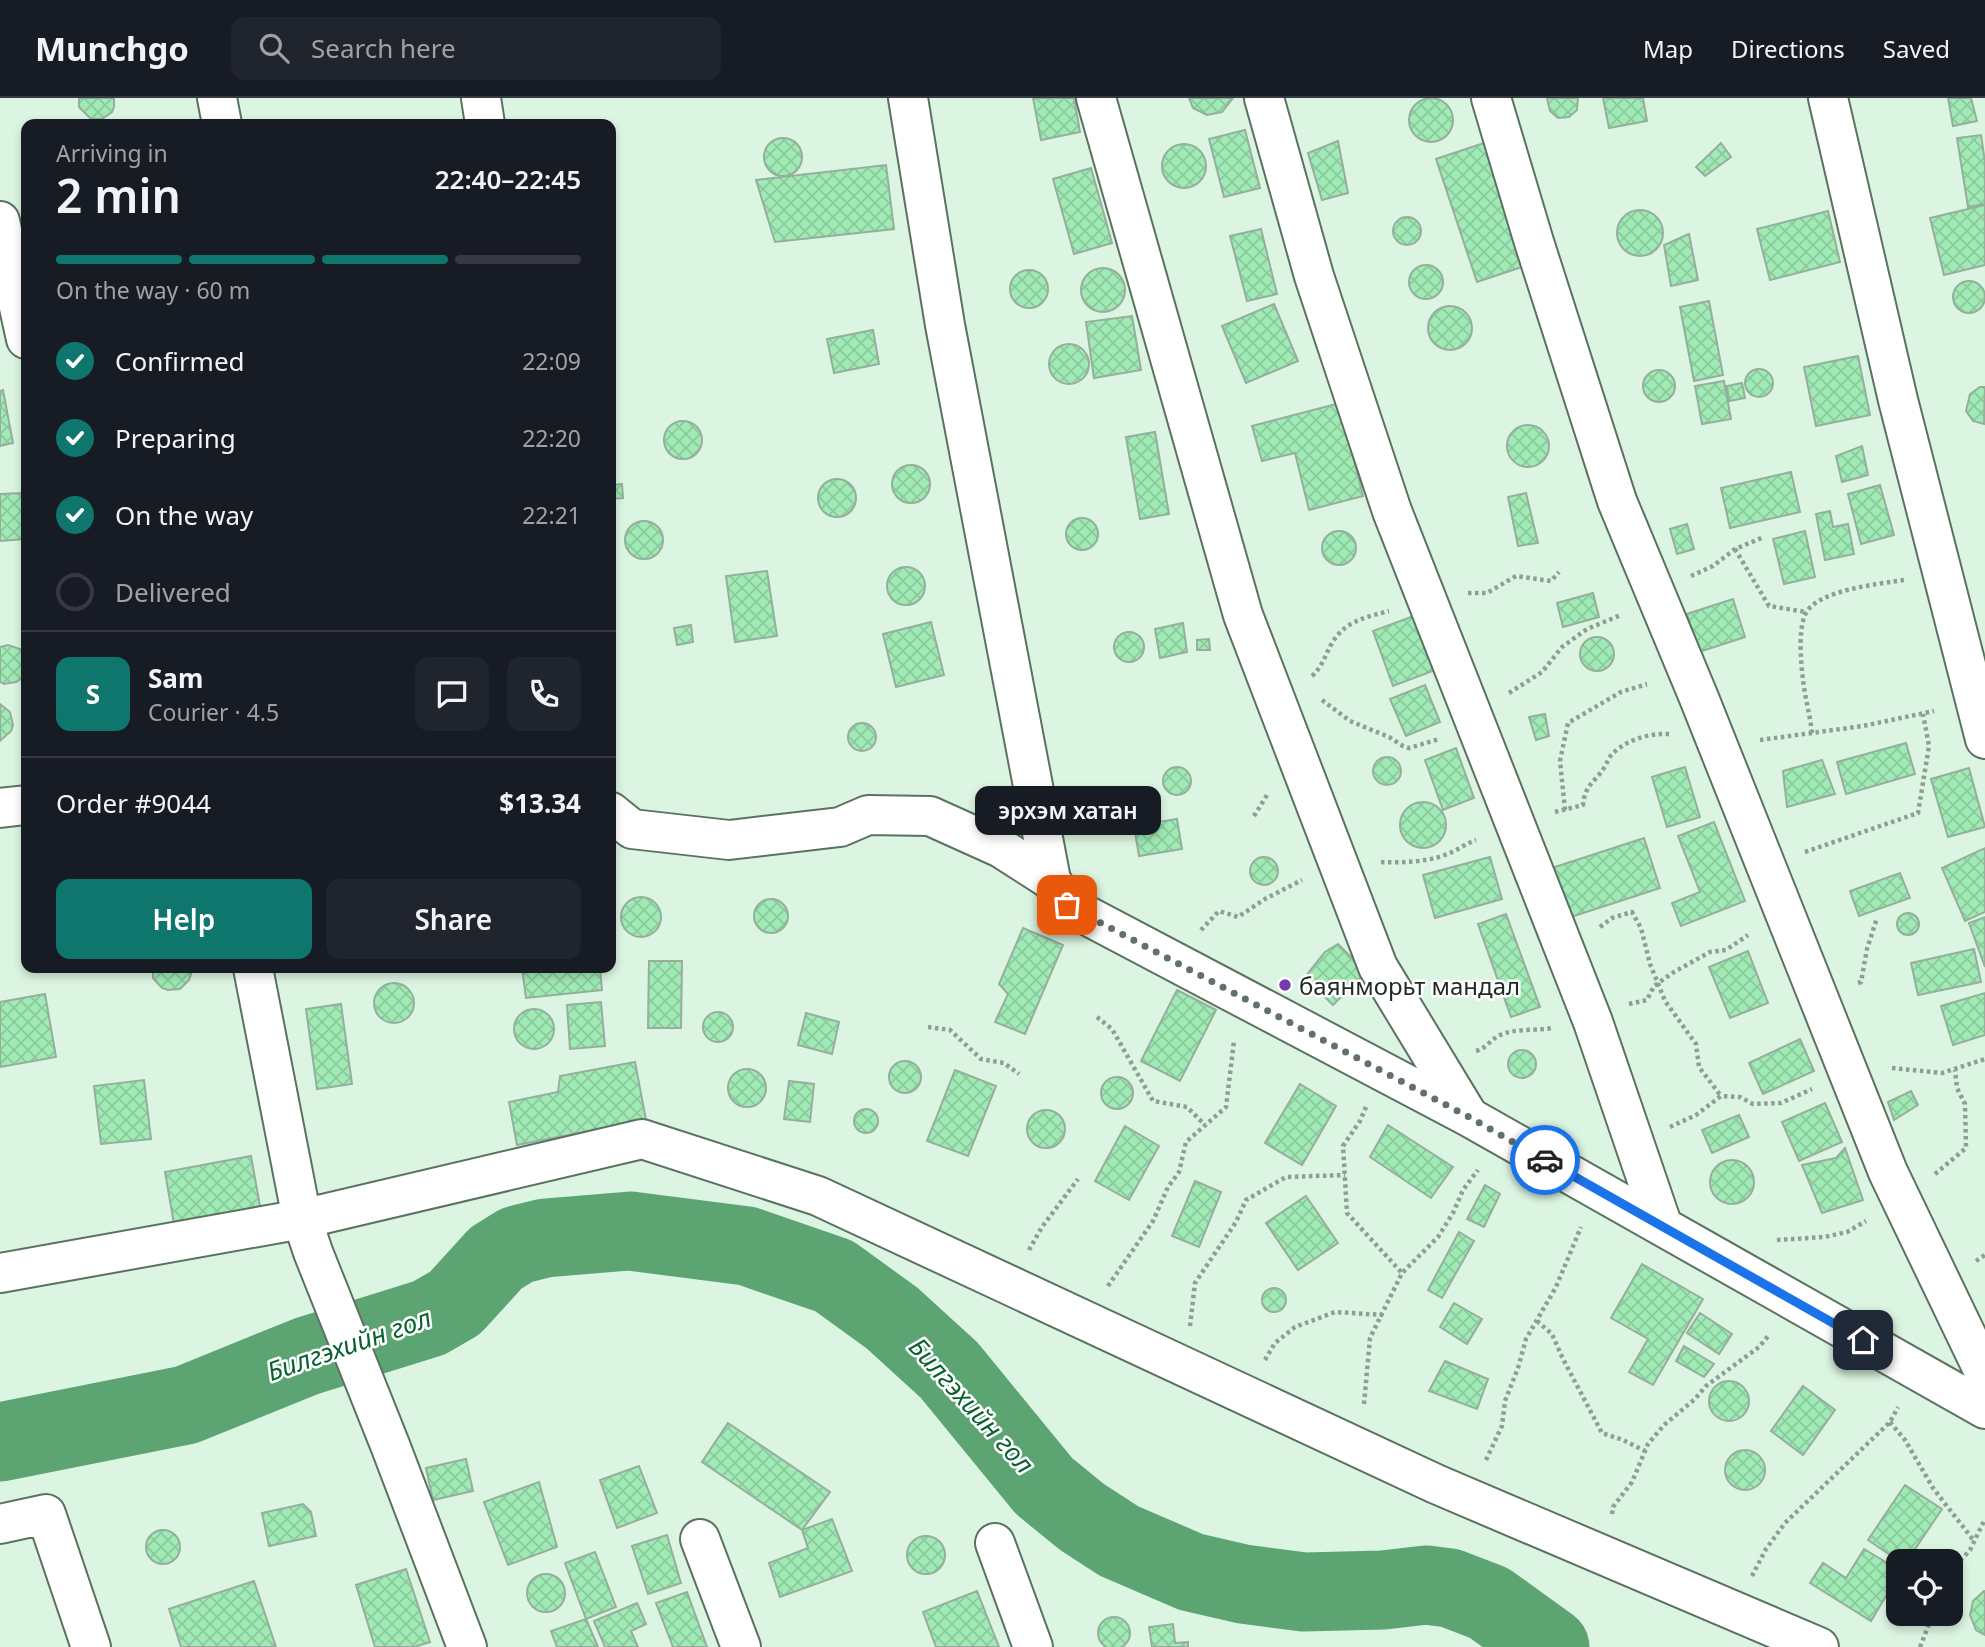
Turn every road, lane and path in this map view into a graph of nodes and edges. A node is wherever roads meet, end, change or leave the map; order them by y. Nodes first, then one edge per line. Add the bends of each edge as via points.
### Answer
1 (217, 98) edge
2 (481, 98) edge
3 (908, 98) edge
4 (1096, 98) edge
5 (1264, 98) edge
6 (1491, 98) edge
7 (1828, 98) edge
8 (221, 119) edge
9 (484, 119) edge
10 (0, 221) edge
11 (21, 316) edge
12 (1764, 537) dead end
13 (1735, 549) junction
14 (1559, 572) dead end
15 (1942, 573) junction
16 (1425, 597) junction
17 (1659, 601) junction
18 (1806, 612) junction
19 (1542, 672) dead end
20 (1688, 672) junction
21 (1287, 689) junction
22 (1975, 701) junction
23 (1923, 714) junction
24 (1475, 724) junction
25 (1812, 733) junction
26 (1714, 734) junction
27 (1985, 739) edge
28 (21, 806) edge
29 (0, 808) edge
30 (1564, 810) junction
31 (616, 816) edge
32 (1520, 839) junction
33 (1449, 854) dead end
34 (1762, 855) junction
35 (1339, 864) junction
36 (1051, 880) junction
37 (1219, 911) dead end
38 (1877, 918) dead end
39 (1788, 922) junction
40 (1562, 944) junction
41 (254, 973) edge
42 (1659, 982) junction
43 (1245, 999) junction
44 (1820, 1001) junction
45 (1097, 1017) dead end
46 (1593, 1022) junction
47 (928, 1027) dead end
48 (1497, 1036) dead end
49 (1985, 1059) edge
50 (1955, 1070) junction
51 (1019, 1074) dead end
52 (1387, 1074) junction
53 (1849, 1074) junction
54 (1721, 1096) junction
55 (1205, 1125) junction
56 (1485, 1126) junction
57 (1634, 1143) junction
58 (1345, 1175) junction
59 (1078, 1179) dead end
60 (1591, 1186) junction
61 (1906, 1210) junction
62 (1663, 1227) junction
63 (307, 1235) junction
64 (1795, 1239) dead end
65 (0, 1273) edge
66 (1402, 1273) junction
67 (1012, 1286) junction
68 (1796, 1303) junction
69 (1383, 1315) junction
70 (1085, 1320) junction
71 (1537, 1321) junction
72 (1176, 1363) junction
73 (1985, 1374) edge
74 (1245, 1394) junction
75 (1985, 1409) edge
76 (1891, 1422) dead end
77 (1869, 1443) dead end
78 (1355, 1446) junction
79 (1645, 1451) junction
80 (1480, 1503) junction
81 (1985, 1519) edge
82 (0, 1524) edge
83 (700, 1539) dead end
84 (1974, 1541) junction
85 (995, 1543) dead end
86 (1606, 1556) junction
87 (1963, 1558) edge
88 (1734, 1611) junction
89 (1928, 1626) edge
90 (91, 1647) edge
91 (467, 1647) edge
92 (741, 1647) edge
93 (1032, 1647) edge
94 (1819, 1647) edge
95 (1920, 1647) edge

1 - 8 street
2 - 9 street
3 - 36 street via 945,325
4 - 21 street via 1242,615
5 - 16 street via 1314,275
6 - 17 street via 1617,501
7 - 15 street
10 - 11 street
12 - 13 path
13 - 17 path via 1713,566 1677,583
13 - 18 path via 1769,606
14 - 16 path via 1551,581 1516,576 1487,593
15 - 18 path via 1827,596
15 - 22 street
16 - 21 path via 1352,621 1332,642 1316,673
16 - 24 street
17 - 19 path via 1587,629 1562,647
17 - 20 street
18 - 25 path via 1801,633 1803,681
20 - 26 street
20 - 30 path via 1621,692 1568,723 1560,761
21 - 24 path via 1409,748 1461,733
21 - 35 street
22 - 23 path
22 - 27 street
23 - 25 path
23 - 34 path via 1930,746 1919,813 1806,852
24 - 32 street
25 - 26 path via 1730,743
26 - 30 path via 1659,734 1631,741 1611,754 1585,790 1583,805
26 - 34 street
28 - 29 street
30 - 32 path via 1544,815
31 - 36 street via 632,829 729,840 840,827 869,815 930,816 1001,848
32 - 40 street
33 - 35 path via 1402,863
34 - 39 street
35 - 37 path via 1238,917
35 - 56 street via 1378,967
36 - 43 street via 1067,905
38 - 44 path via 1861,982 1846,985
39 - 42 path via 1751,932 1726,950 1710,953
39 - 44 street
40 - 42 path via 1632,912
40 - 46 street
41 - 63 street
42 - 46 path via 1647,1000 1621,1006
42 - 54 path via 1665,1002 1696,1044 1699,1067
43 - 52 street
43 - 55 path via 1234,1041 1226,1107
44 - 53 street
45 - 55 path via 1112,1029 1153,1101 1187,1107
46 - 48 path
46 - 57 street
47 - 51 path via 950,1030 981,1059 1004,1063
49 - 50 path
50 - 53 path via 1922,1072 1872,1063
50 - 61 path via 1965,1104 1966,1147 1924,1181
52 - 56 street
52 - 58 path via 1343,1146
53 - 54 path via 1781,1103 1753,1104 1740,1097
53 - 61 street
54 - 57 path via 1696,1115
55 - 70 path via 1186,1142 1179,1172 1153,1221
56 - 60 street
56 - 66 path via 1480,1167 1438,1237
57 - 62 street
58 - 66 path via 1347,1213
58 - 72 path via 1286,1177 1246,1200 1195,1283 1190,1325
59 - 67 path via 1042,1227
60 - 62 street
60 - 71 path via 1580,1233
61 - 64 path via 1873,1217 1847,1232
61 - 73 street
62 - 68 street
63 - 65 street
63 - 67 street via 642,1139 818,1196
63 - 91 street
66 - 69 path
67 - 70 street
68 - 75 street
68 - 79 path via 1759,1347 1726,1369 1664,1425
69 - 74 path via 1335,1312 1295,1327 1275,1343
69 - 78 path via 1370,1338 1368,1384
70 - 72 street
71 - 79 path via 1552,1334 1602,1433
71 - 80 path via 1526,1339 1505,1401 1502,1426 1486,1458
72 - 74 street
74 - 78 street
76 - 84 path
77 - 88 path via 1785,1523
78 - 80 street
79 - 86 path via 1632,1482 1613,1507
80 - 86 street
81 - 84 path
82 - 90 street via 46,1514
83 - 92 street
84 - 87 path
85 - 93 street
86 - 88 street
88 - 94 street
89 - 95 path

